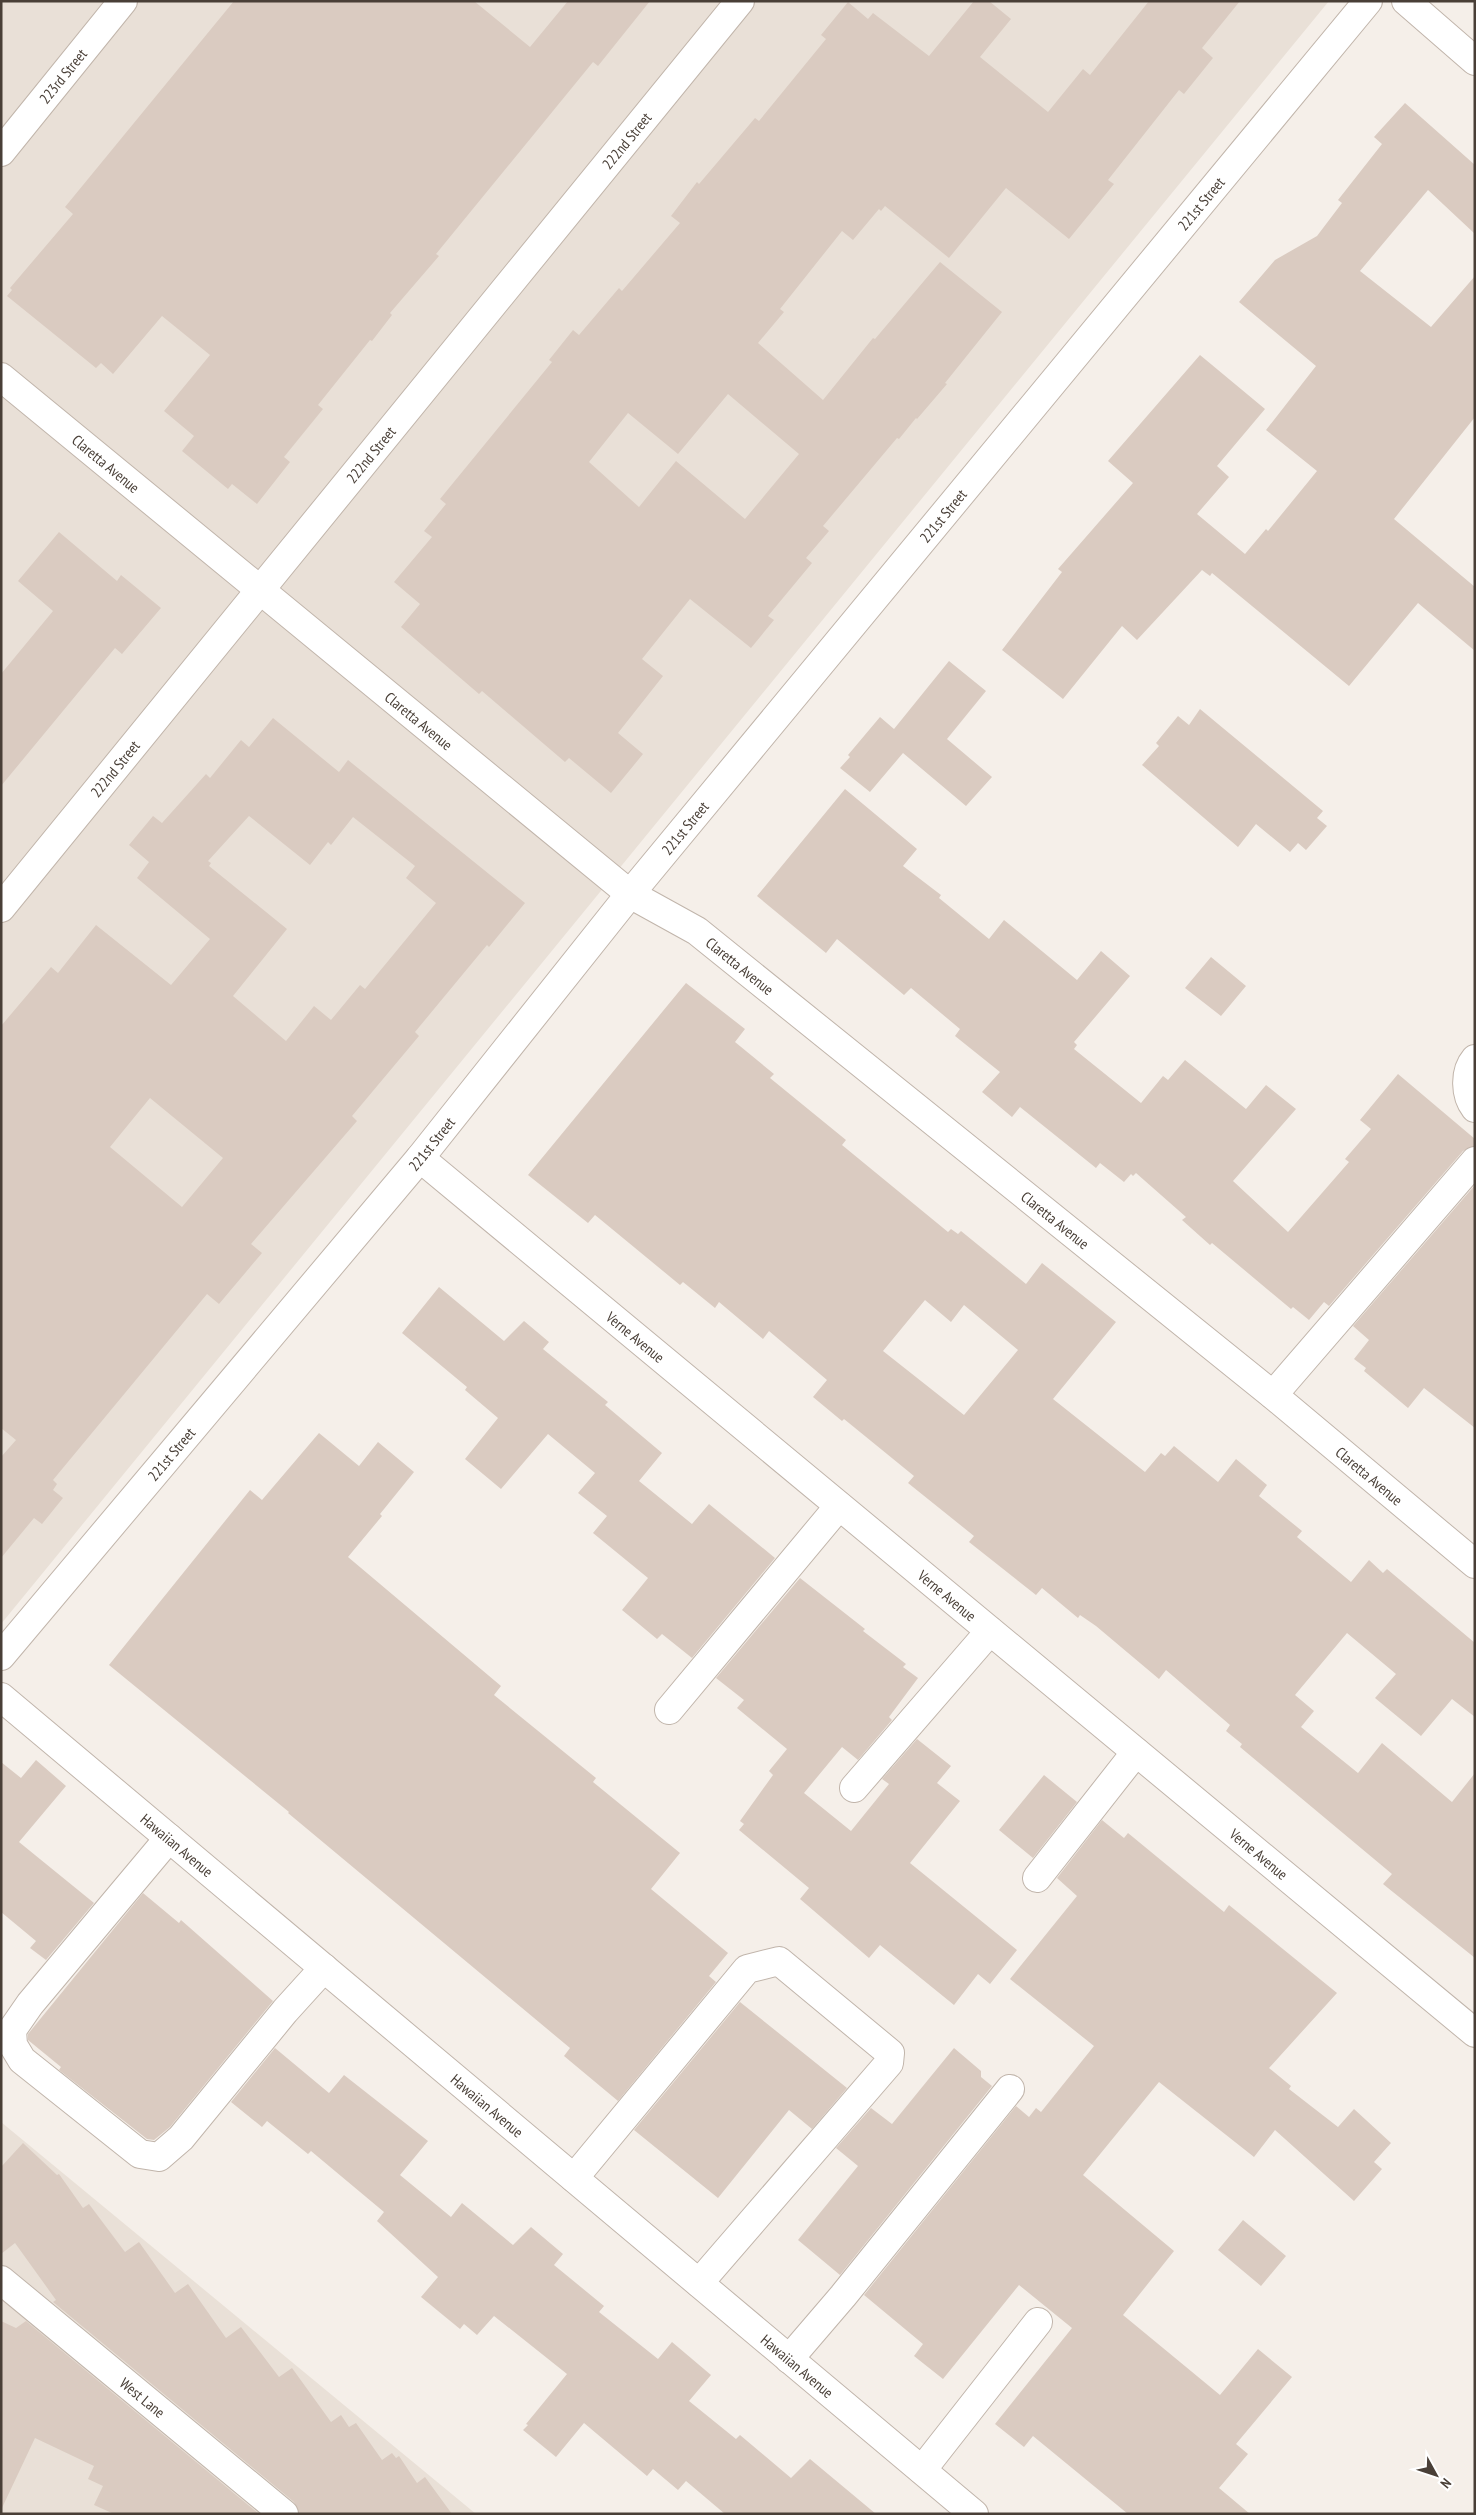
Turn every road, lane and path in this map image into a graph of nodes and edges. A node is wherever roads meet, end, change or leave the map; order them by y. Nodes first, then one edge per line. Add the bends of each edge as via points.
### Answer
1 (123, 1) edge
2 (740, 1) edge
3 (1368, 1) edge
4 (1406, 1) edge
5 (1475, 61) edge
6 (1, 152) edge
7 (1, 377) edge
8 (260, 588) junction
9 (630, 894) junction
10 (1, 908) edge
11 (1475, 1059) edge
12 (1475, 1108) edge
13 (420, 1158) junction
14 (1475, 1161) edge
15 (1273, 1395) junction
16 (839, 1506) junction
17 (1471, 1552) edge
18 (990, 1631) junction
19 (1, 1656) edge
20 (1, 1697) edge
21 (669, 1710) dead end
22 (1136, 1752) junction
23 (854, 1788) dead end
24 (169, 1838) junction
25 (1037, 1878) dead end
26 (324, 1968) junction
27 (1475, 2033) edge
28 (1010, 2089) dead end
29 (574, 2178) junction
30 (1, 2280) edge
31 (698, 2283) junction
32 (1038, 2322) dead end
33 (788, 2359) junction
34 (922, 2470) junction
35 (284, 2514) edge
36 (974, 2514) edge

1 - 6 street, 223rd Street
2 - 8 street, 222nd Street
3 - 9 street, 221st Street
4 - 5 street
7 - 8 street, Claretta Avenue
8 - 9 street, Claretta Avenue
8 - 10 street, 222nd Street
9 - 13 street, 221st Street
9 - 15 street, Claretta Avenue via 697,931
11 - 12 street via 1468,1072 1468,1092
13 - 16 street, Verne Avenue
13 - 19 street, 221st Street
14 - 15 street
15 - 17 street, Claretta Avenue
16 - 18 street, Verne Avenue
16 - 21 street
18 - 22 street, Verne Avenue
18 - 23 street
20 - 24 street, Hawaiian Avenue
22 - 25 street
22 - 27 street, Verne Avenue
24 - 26 street, Hawaiian Avenue
24 - 26 street via 36,1996 12,2030 13,2045 22,2060 140,2154 159,2156 181,2138
26 - 29 street, Hawaiian Avenue
28 - 33 street
29 - 31 street, Hawaiian Avenue
29 - 31 street via 747,1970 779,1961 890,2053 889,2063
30 - 35 street, West Lane
31 - 33 street, Hawaiian Avenue
32 - 34 street
33 - 34 street, Hawaiian Avenue
34 - 36 street, Hawaiian Avenue

